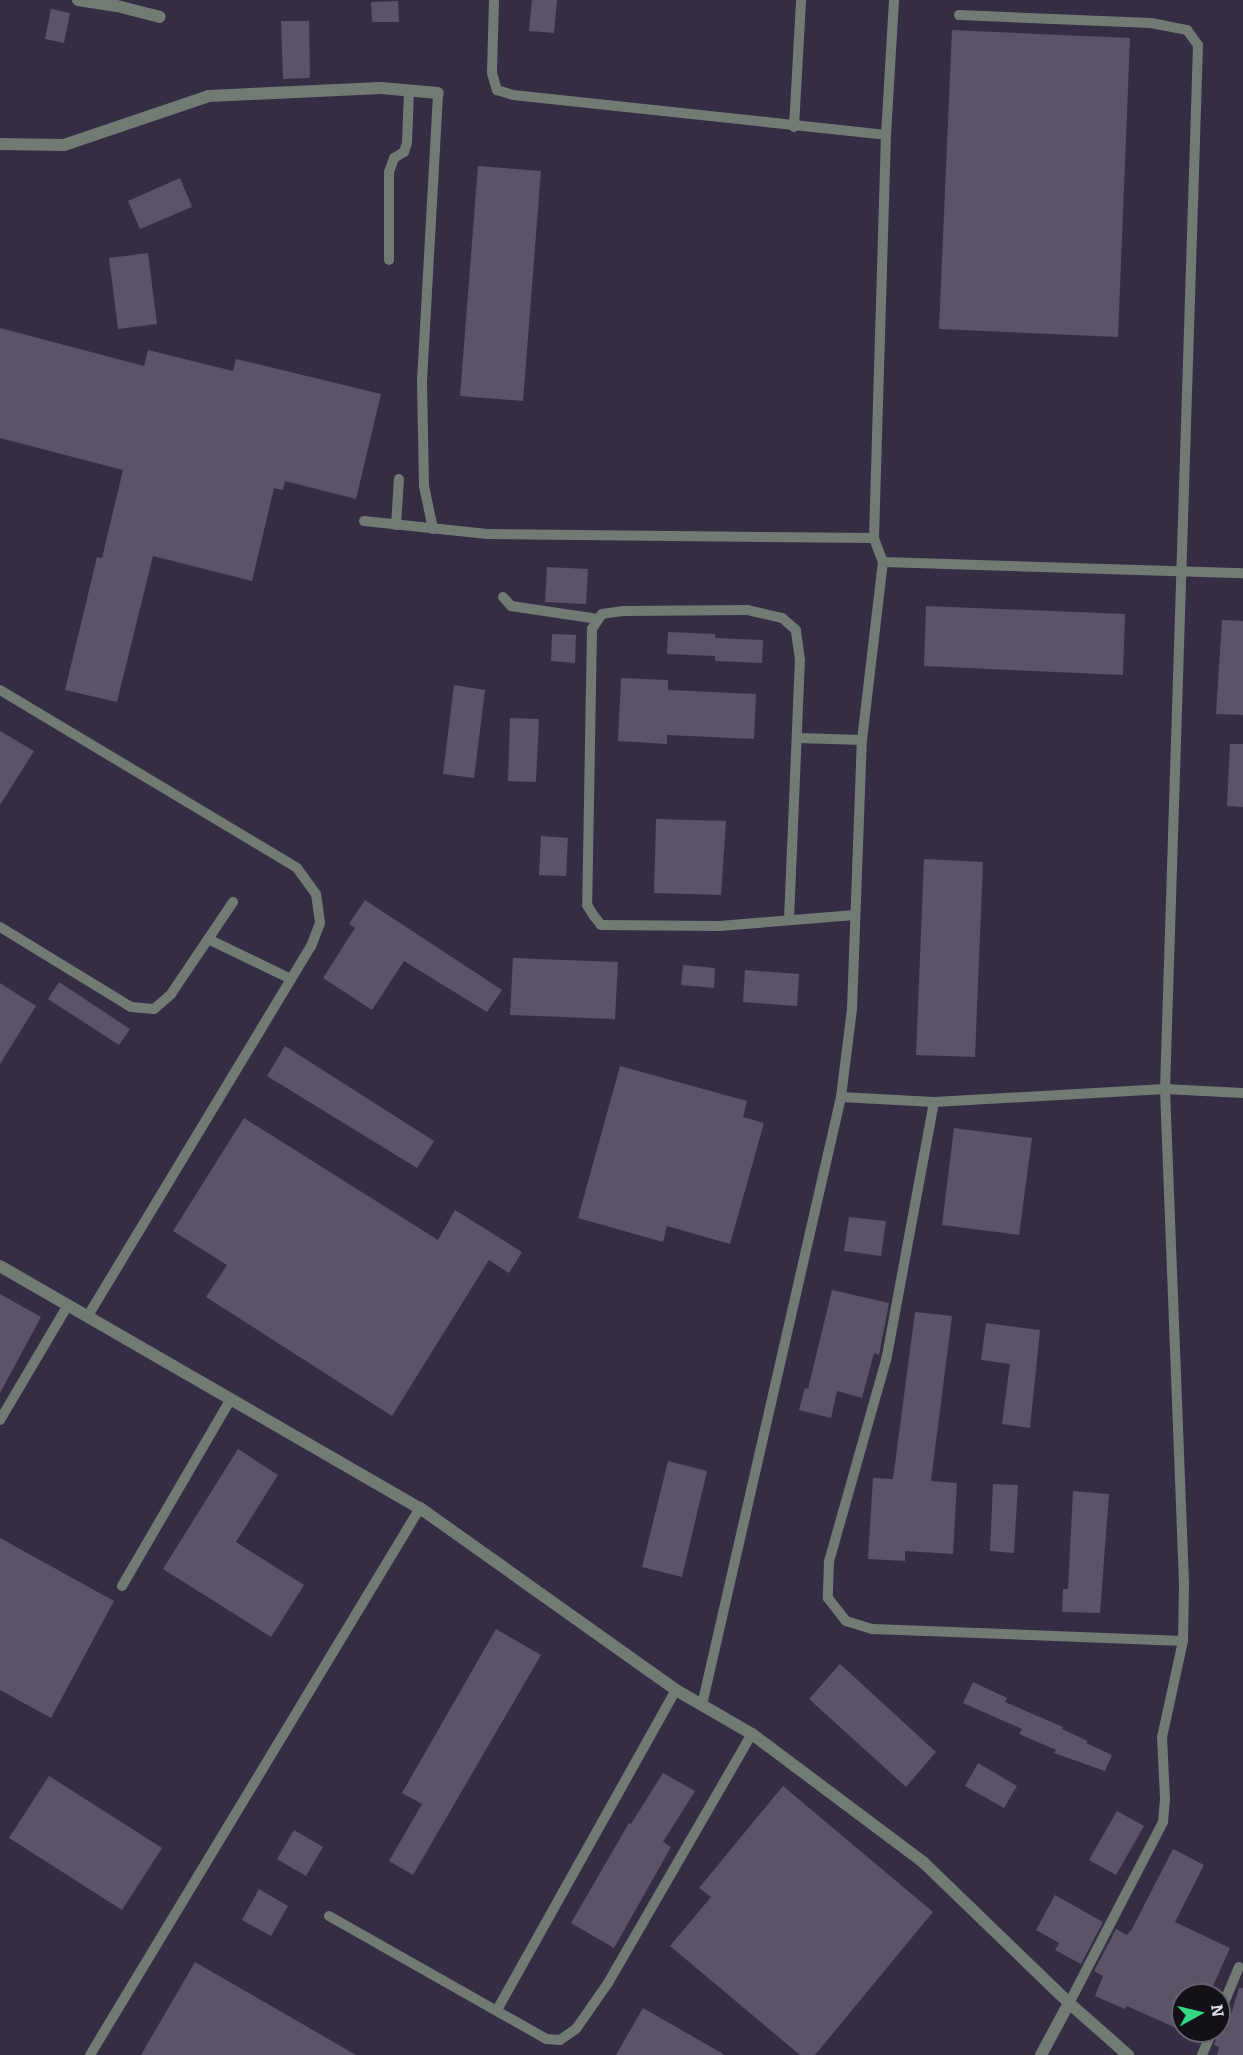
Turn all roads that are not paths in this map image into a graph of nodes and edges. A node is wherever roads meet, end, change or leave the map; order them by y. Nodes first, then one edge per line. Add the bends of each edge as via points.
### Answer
1 (78, 0) edge
2 (494, 0) edge
3 (801, 0) edge
4 (894, 0) edge
5 (959, 15) dead end
6 (160, 17) dead end
7 (409, 90) junction
8 (438, 93) joint
9 (794, 127) junction
10 (886, 135) junction
11 (0, 144) edge
12 (389, 260) dead end
13 (399, 479) dead end
14 (364, 521) dead end
15 (396, 525) junction
16 (433, 529) junction
17 (874, 538) junction
18 (883, 562) junction
19 (1183, 572) junction
20 (1243, 573) edge
21 (503, 597) dead end
22 (598, 619) junction
23 (0, 690) edge
24 (798, 738) junction
25 (862, 740) junction
26 (233, 902) dead end
27 (855, 915) junction
28 (789, 920) junction
29 (0, 927) edge
30 (208, 939) junction
31 (291, 979) junction
32 (1165, 1089) junction
33 (1243, 1093) edge
34 (841, 1097) junction
35 (934, 1102) junction
36 (0, 1266) edge
37 (68, 1305) junction
38 (88, 1316) junction
39 (231, 1399) junction
40 (0, 1420) edge
41 (420, 1508) junction
42 (122, 1586) dead end
43 (1183, 1641) junction
44 (676, 1690) junction
45 (702, 1705) junction
46 (752, 1734) junction
47 (329, 1916) dead end
48 (1239, 1967) dead end
49 (1231, 1986) edge
50 (1069, 2003) junction
51 (497, 2010) junction
52 (90, 2055) edge
53 (1041, 2055) edge
54 (1128, 2055) edge

1 - 6 street
2 - 9 lane via 492,73 497,90
3 - 9 lane
4 - 10 lane
5 - 19 lane via 1151,23 1187,30 1198,45
7 - 8 street
7 - 11 street via 209,96 64,145
7 - 12 lane via 407,143 404,152 394,158 389,172
8 - 16 lane via 422,381 424,486
9 - 10 lane
10 - 17 lane
13 - 15 lane
14 - 15 lane
15 - 16 lane
16 - 17 lane via 487,534
17 - 18 lane
18 - 19 lane
18 - 25 lane
19 - 20 lane
19 - 32 lane
21 - 22 lane via 511,606
22 - 24 lane via 602,614 623,611 736,610 782,618 796,630 800,660
22 - 28 lane via 592,629 587,905 602,925 720,926
23 - 31 lane via 297,868 316,894 320,923
24 - 25 lane
24 - 28 lane
25 - 27 lane
26 - 30 lane
27 - 28 lane
27 - 34 lane via 852,1009
29 - 30 lane via 131,1007 154,1009 171,994
30 - 31 lane
31 - 38 lane
32 - 33 lane
32 - 35 lane
32 - 43 lane
34 - 35 lane
34 - 45 lane
35 - 43 lane via 886,1360 829,1562 828,1598 846,1620 873,1629
36 - 37 street
37 - 38 street
37 - 40 lane
38 - 39 street
39 - 41 street
39 - 42 lane
41 - 44 street
41 - 52 lane
43 - 50 lane via 1162,1737 1163,1822
44 - 45 street
44 - 51 lane
45 - 46 street
46 - 50 street via 923,1862
46 - 51 lane via 608,1983 576,2029 560,2040 546,2039
47 - 51 lane
48 - 49 lane
50 - 53 street
50 - 54 street

